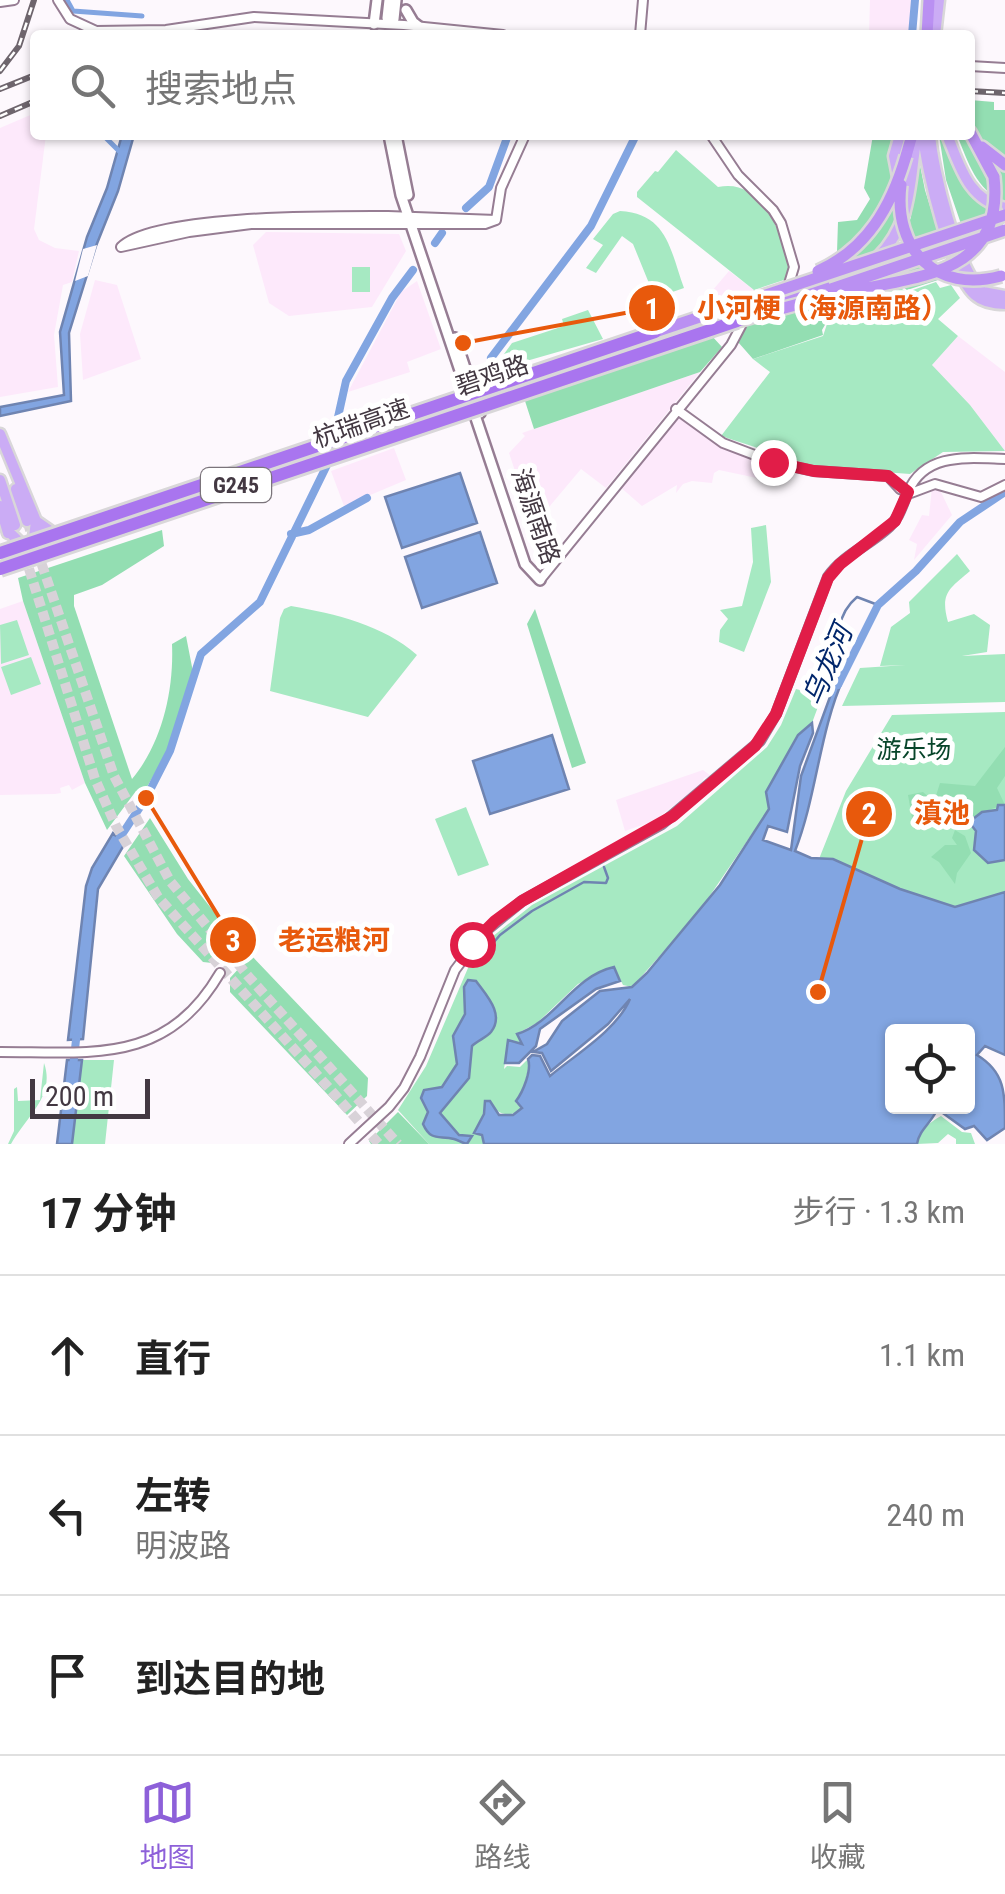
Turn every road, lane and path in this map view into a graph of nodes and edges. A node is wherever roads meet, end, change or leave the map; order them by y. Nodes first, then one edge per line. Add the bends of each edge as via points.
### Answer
1 (14, 0) edge
2 (58, 0) edge
3 (378, 0) edge
4 (393, 0) edge
5 (643, 0) edge
6 (933, 0) edge
7 (0, 2) edge
8 (407, 5) edge
9 (395, 20) junction
10 (374, 24) junction
11 (422, 29) junction
12 (111, 30) edge
13 (157, 30) edge
14 (435, 30) edge
15 (640, 30) edge
16 (930, 30) edge
17 (975, 66) edge
18 (1005, 68) edge
19 (975, 138) edge
20 (393, 140) edge
21 (523, 140) edge
22 (715, 140) edge
23 (899, 140) edge
24 (917, 140) edge
25 (919, 140) edge
26 (921, 140) edge
27 (949, 140) edge
28 (974, 140) edge
29 (906, 156) junction
30 (1005, 165) edge
31 (413, 221) junction
32 (902, 222) junction
33 (1005, 222) edge
34 (968, 236) dead end
35 (941, 244) dead end
36 (794, 267) junction
37 (866, 269) junction
38 (1005, 275) edge
39 (818, 280) junction
40 (786, 291) junction
41 (1005, 300) edge
42 (738, 318) junction
43 (655, 332) junction
44 (474, 401) junction
45 (676, 410) junction
46 (0, 434) edge
47 (0, 448) edge
48 (1005, 458) edge
49 (320, 461) junction
50 (0, 480) edge
51 (1005, 485) edge
52 (908, 492) junction
53 (0, 506) edge
54 (22, 524) junction
55 (62, 537) junction
56 (30, 550) junction
57 (1, 558) edge
58 (0, 577) edge
59 (540, 580) joint
60 (0, 1050) edge
61 (86, 1050) junction
62 (350, 1144) edge

1 - 7 street
2 - 12 street via 86,29
3 - 10 main road
4 - 9 main road
5 - 15 street
6 - 16 highway
8 - 9 main road
8 - 11 main road
9 - 10 street
9 - 11 street
10 - 13 street via 254,16
11 - 14 street
17 - 18 street
19 - 30 highway
20 - 31 main road, 海源南路
21 - 31 street via 501,188 496,220
22 - 36 street via 773,210
23 - 32 main road via 894,161
24 - 29 highway
25 - 32 main road
26 - 41 main road via 966,284 983,300
27 - 33 main road via 973,190
28 - 42 highway, bridge via 992,173 999,207 991,236 972,258 934,276
29 - 38 highway, bridge via 900,211 917,254 956,278
29 - 43 highway, bridge via 877,224 847,255
31 - 31 street via 215,221 150,234 121,248 251,224
31 - 44 main road, 海源南路
32 - 37 main road
33 - 34 main road
33 - 42 highway, bridge
33 - 43 highway, bridge
35 - 37 main road, 碧鸡路 / G245
36 - 39 street
36 - 40 street
37 - 39 highway, 碧鸡路 / G245
37 - 42 highway, 碧鸡路 / G245
39 - 40 highway, 碧鸡路 / G245
40 - 44 highway, 碧鸡路 / G245
42 - 44 highway, 碧鸡路 / G245
42 - 45 street via 741,326 730,345
42 - 49 highway, 杭瑞高速, bridge
43 - 57 highway, 杭瑞高速, bridge
44 - 55 highway, 碧鸡路 / G245
44 - 56 highway, 碧鸡路 / G245
44 - 59 main road, 海源南路 via 525,564
45 - 52 street via 731,448 794,468 888,476
45 - 59 street
46 - 54 main road
47 - 54 main road
48 - 52 street via 943,460 922,472
49 - 57 highway, 杭瑞高速, bridge
49 - 58 highway, bridge
50 - 54 main road
51 - 52 street via 981,497 935,484
52 - 62 street via 895,521 828,578 760,741 662,824 495,921 455,970 404,1088
53 - 54 main road
54 - 55 main road
54 - 56 main road
54 - 56 main road
54 - 57 main road
55 - 56 highway, 碧鸡路 / G245
56 - 57 highway, 碧鸡路 / G245
60 - 61 street
61 - 61 street via 128,1049 166,1033 220,973 162,1030

